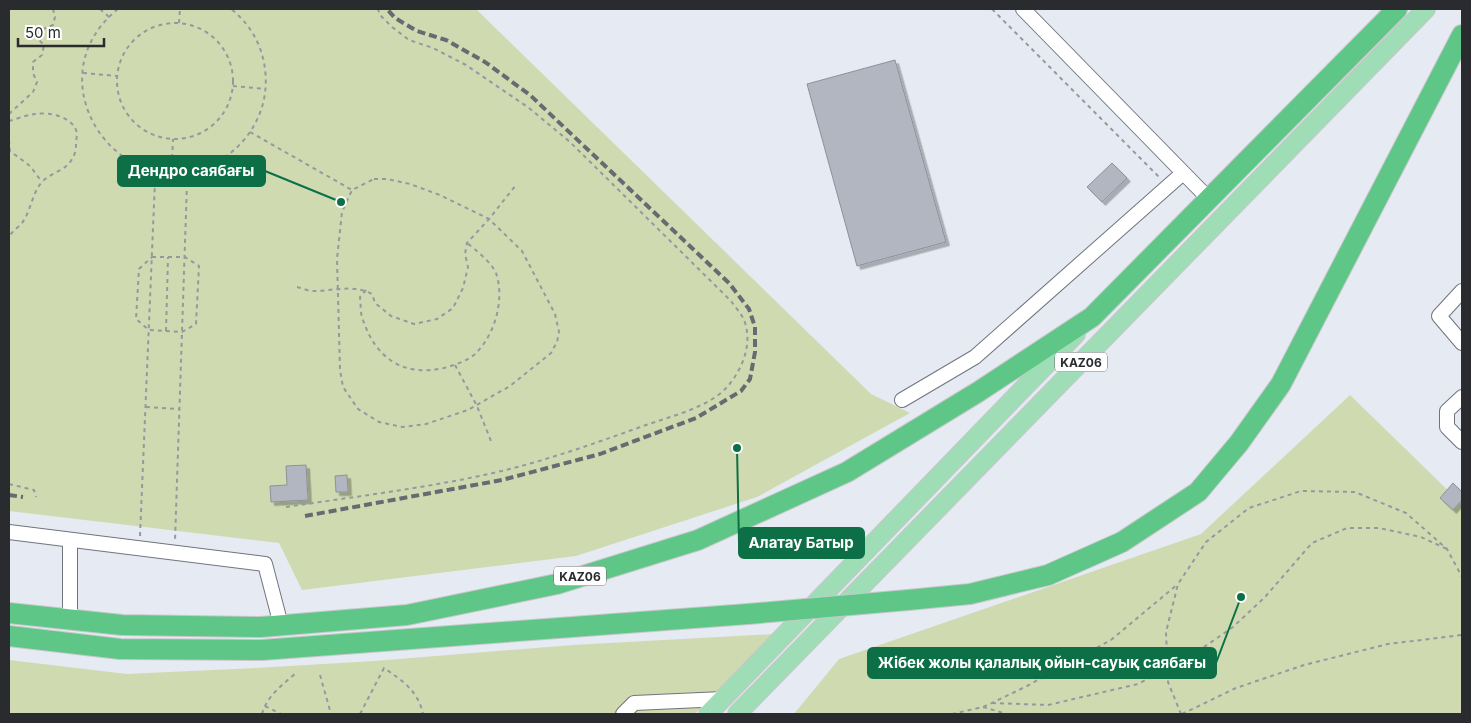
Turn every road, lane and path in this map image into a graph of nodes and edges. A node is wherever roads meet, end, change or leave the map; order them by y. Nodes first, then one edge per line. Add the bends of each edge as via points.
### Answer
1 (53, 9) edge
2 (100, 9) edge
3 (118, 9) edge
4 (180, 9) edge
5 (231, 9) edge
6 (378, 9) edge
7 (992, 9) edge
8 (1023, 9) edge
9 (1397, 9) edge
10 (1426, 9) edge
11 (109, 17) junction
12 (179, 23) junction
13 (1462, 35) edge
14 (83, 74) junction
15 (118, 76) junction
16 (233, 86) junction
17 (265, 89) junction
18 (9, 114) edge
19 (9, 121) edge
20 (250, 132) junction
21 (173, 139) junction
22 (9, 140) edge
23 (171, 172) junction
24 (1183, 173) junction
25 (156, 181) junction
26 (42, 182) junction
27 (171, 182) junction
28 (187, 183) junction
29 (516, 185) dead end
30 (1168, 186) junction
31 (352, 190) junction
32 (1209, 199) junction
33 (489, 219) junction
34 (9, 237) edge
35 (467, 243) junction
36 (168, 256) junction
37 (185, 256) junction
38 (152, 257) junction
39 (298, 287) dead end
40 (338, 288) junction
41 (366, 290) junction
42 (1462, 291) edge
43 (1092, 317) junction
44 (149, 330) junction
45 (166, 331) junction
46 (182, 332) junction
47 (1462, 343) edge
48 (455, 365) junction
49 (1462, 397) edge
50 (902, 400) dead end
51 (477, 406) junction
52 (146, 407) junction
53 (180, 409) junction
54 (491, 441) dead end
55 (1462, 442) edge
56 (9, 484) edge
57 (36, 497) dead end
58 (286, 507) dead end
59 (9, 532) edge
60 (70, 540) junction
61 (140, 548) junction
62 (1447, 549) junction
63 (175, 553) junction
64 (1462, 577) edge
65 (1178, 584) junction
66 (9, 613) edge
67 (70, 620) junction
68 (281, 625) junction
69 (1462, 635) edge
70 (9, 636) edge
71 (1168, 668) junction
72 (296, 673) dead end
73 (320, 675) dead end
74 (723, 699) junction
75 (992, 703) junction
76 (265, 706) junction
77 (983, 707) junction
78 (262, 714) edge
79 (281, 714) edge
80 (331, 714) edge
81 (360, 714) edge
82 (423, 714) edge
83 (622, 714) edge
84 (708, 714) edge
85 (737, 714) edge
86 (952, 714) edge
87 (1007, 714) edge
88 (1181, 714) edge

1 - 18 path via 53,25 43,29 39,40 44,45 42,55 33,62 37,82 33,92
2 - 11 path
3 - 11 path
4 - 12 path
5 - 17 path via 245,22 258,44 265,69
6 - 58 path via 392,27 409,40 466,64 529,108 570,142 731,301 744,319 746,355 732,380 717,396 694,408 561,455 484,475
7 - 30 path
8 - 24 street
9 - 32 highway, KАZ06
10 - 85 main road, KАZ06
11 - 14 path via 92,41
12 - 15 path via 160,25 134,40 123,57
12 - 16 path via 200,28 220,44 228,56
13 - 70 highway, bridge via 1281,384 1240,443 1198,492 1122,542 1048,575 970,594 908,600 262,650 120,649
14 - 15 path
14 - 23 path via 86,105 104,140 134,164
15 - 21 path via 117,86 123,106 134,122 160,138
16 - 17 path
16 - 21 path via 228,106 216,122 200,134
17 - 20 path via 262,108
19 - 26 path via 35,114 50,114 71,123 77,132 73,158 67,167
20 - 23 path via 233,151 210,165
20 - 31 path
21 - 23 path
22 - 26 path via 10,151 30,166
23 - 25 path
23 - 27 path
23 - 28 path
24 - 30 street
24 - 32 street
25 - 27 path
25 - 38 path
26 - 34 path via 22,224
27 - 28 path
28 - 37 path
29 - 33 path
30 - 50 street via 975,358
31 - 33 path via 374,179 387,179 440,195
31 - 40 path via 342,212 337,259
32 - 43 highway, KАZ06
33 - 35 path
33 - 51 path via 522,251 555,314 559,332 551,353 510,386
35 - 41 path via 468,267 463,288 452,308 437,319 414,324 391,316 375,304 372,294
35 - 48 path via 495,272 500,293 497,314 487,340 474,355
36 - 37 path
36 - 38 path
36 - 45 path
37 - 46 path
37 - 46 path via 199,266 196,324
38 - 44 path
38 - 44 path via 138,270 136,319
39 - 40 path via 310,291
40 - 41 path
40 - 51 path via 340,370 343,387 358,410 379,422 402,427 426,424
41 - 48 path via 360,297 362,318 372,342 390,360 408,370 434,370
42 - 47 street via 1439,316
43 - 68 highway, KАZ06 via 847,472 698,540 557,584 416,613
43 - 74 main road, KАZ06
44 - 45 path
44 - 52 path
45 - 46 path
46 - 53 path
48 - 51 path
49 - 55 street via 1447,411 1447,427
51 - 54 path
52 - 53 path
52 - 61 path
53 - 63 path
56 - 57 path via 34,490
59 - 60 street
60 - 61 street
60 - 67 street
61 - 63 street
62 - 64 path
62 - 65 path via 1406,512 1355,492 1301,491 1249,508 1206,542
62 - 71 path via 1421,537 1379,528 1347,528 1312,543 1265,597 1234,626
63 - 68 street via 265,564
65 - 71 path via 1166,632
65 - 75 path via 1111,640
66 - 67 highway, KАZ06
67 - 68 highway, KАZ06 via 122,626
69 - 88 path via 1388,644 1304,665 1236,688
71 - 75 path via 1138,684 1048,705
71 - 88 path via 1168,682
72 - 76 path
73 - 80 path
74 - 83 street via 634,704
74 - 84 main road, KАZ06
75 - 77 path
76 - 78 path
76 - 79 path
77 - 86 path
77 - 87 path
81 - 82 path via 384,668 405,682 421,704

